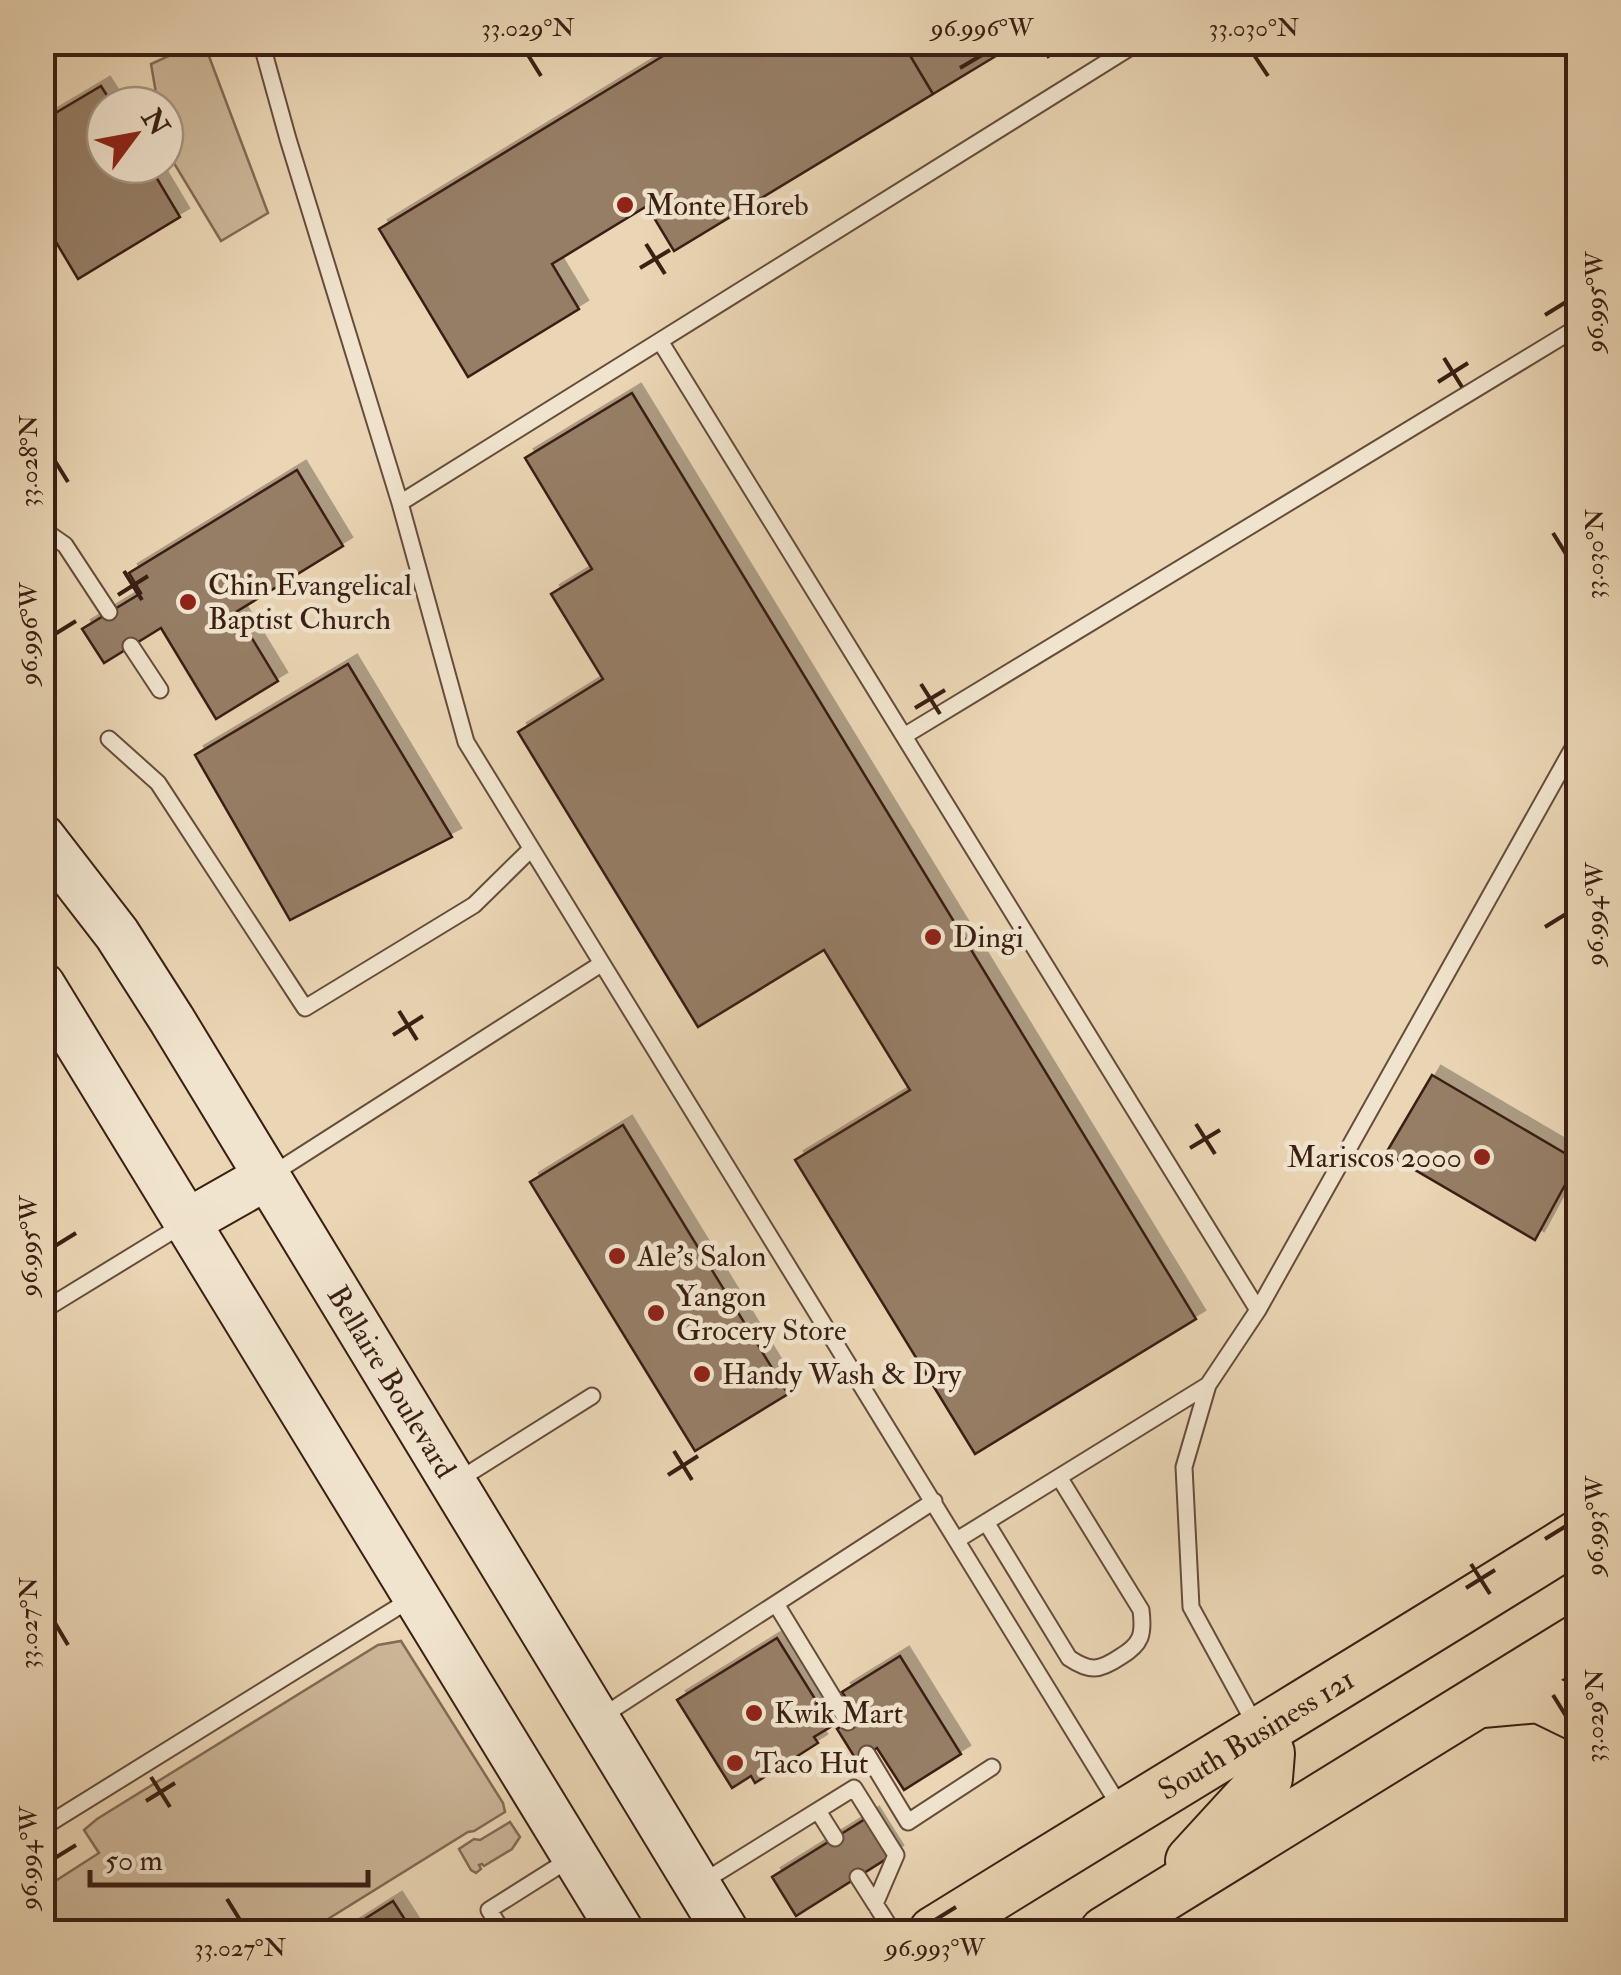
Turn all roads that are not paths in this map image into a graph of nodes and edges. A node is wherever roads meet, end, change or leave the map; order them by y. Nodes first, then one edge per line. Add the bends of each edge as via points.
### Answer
1 (264, 42) edge
2 (1139, 42) edge
3 (1578, 327) edge
4 (660, 341) junction
5 (400, 503) junction
6 (42, 529) edge
7 (109, 612) dead end
8 (131, 646) dead end
9 (160, 690) dead end
10 (904, 736) junction
11 (1578, 739) edge
12 (108, 740) dead end
13 (42, 837) edge
14 (531, 849) junction
15 (601, 964) junction
16 (42, 985) edge
17 (268, 1176) junction
18 (186, 1222) junction
19 (1258, 1310) junction
20 (42, 1311) edge
21 (1208, 1385) junction
22 (592, 1396) dead end
23 (1059, 1477) junction
24 (454, 1484) junction
25 (934, 1502) junction
26 (986, 1522) junction
27 (1578, 1536) edge
28 (957, 1540) junction
29 (415, 1597) junction
30 (776, 1604) junction
31 (1578, 1640) edge
32 (1477, 1702) junction
33 (1578, 1716) edge
34 (597, 1719) junction
35 (848, 1722) dead end
36 (1260, 1732) junction
37 (868, 1754) dead end
38 (992, 1767) dead end
39 (818, 1811) junction
40 (1124, 1813) junction
41 (42, 1828) edge
42 (835, 1838) dead end
43 (574, 1857) junction
44 (858, 1877) dead end
45 (698, 1886) junction
46 (1155, 1902) junction
47 (875, 1904) junction
48 (503, 1932) edge
49 (620, 1932) edge
50 (726, 1932) edge
51 (893, 1932) edge
52 (934, 1932) edge
53 (1105, 1932) edge

1 - 5 lane
2 - 4 lane
3 - 10 lane
4 - 5 lane
4 - 10 lane
5 - 14 lane via 466,742
6 - 7 lane via 66,545
8 - 9 lane
10 - 19 lane
11 - 19 lane
12 - 14 lane via 158,783 306,1008 474,905
13 - 17 main road, Bellaire Boulevard via 117,934
14 - 15 lane
15 - 17 lane
15 - 25 lane
16 - 18 main road
17 - 18 main road
17 - 24 main road, Bellaire Boulevard
18 - 20 lane
18 - 29 main road
19 - 21 lane
21 - 23 lane
21 - 36 lane via 1184,1467 1191,1608
22 - 24 lane
23 - 26 lane
23 - 26 lane via 1141,1610 1135,1648 1104,1668 1085,1668 1069,1658
24 - 34 main road, Bellaire Boulevard
25 - 28 lane
25 - 30 lane
26 - 28 lane
27 - 36 main road, South Business 121
28 - 40 lane
29 - 41 lane
29 - 43 main road
30 - 34 lane
30 - 35 lane
31 - 32 main road
32 - 33 main road via 1539,1697
32 - 46 main road
34 - 45 main road, Bellaire Boulevard
36 - 40 main road, South Business 121
36 - 46 main road via 1267,1778
37 - 38 lane via 908,1822
39 - 42 lane
39 - 45 lane
39 - 47 lane via 854,1788 896,1855
40 - 52 main road, South Business 121
43 - 48 lane via 489,1910
43 - 49 main road
44 - 47 lane
45 - 50 main road, Bellaire Boulevard
46 - 53 main road
47 - 51 lane

